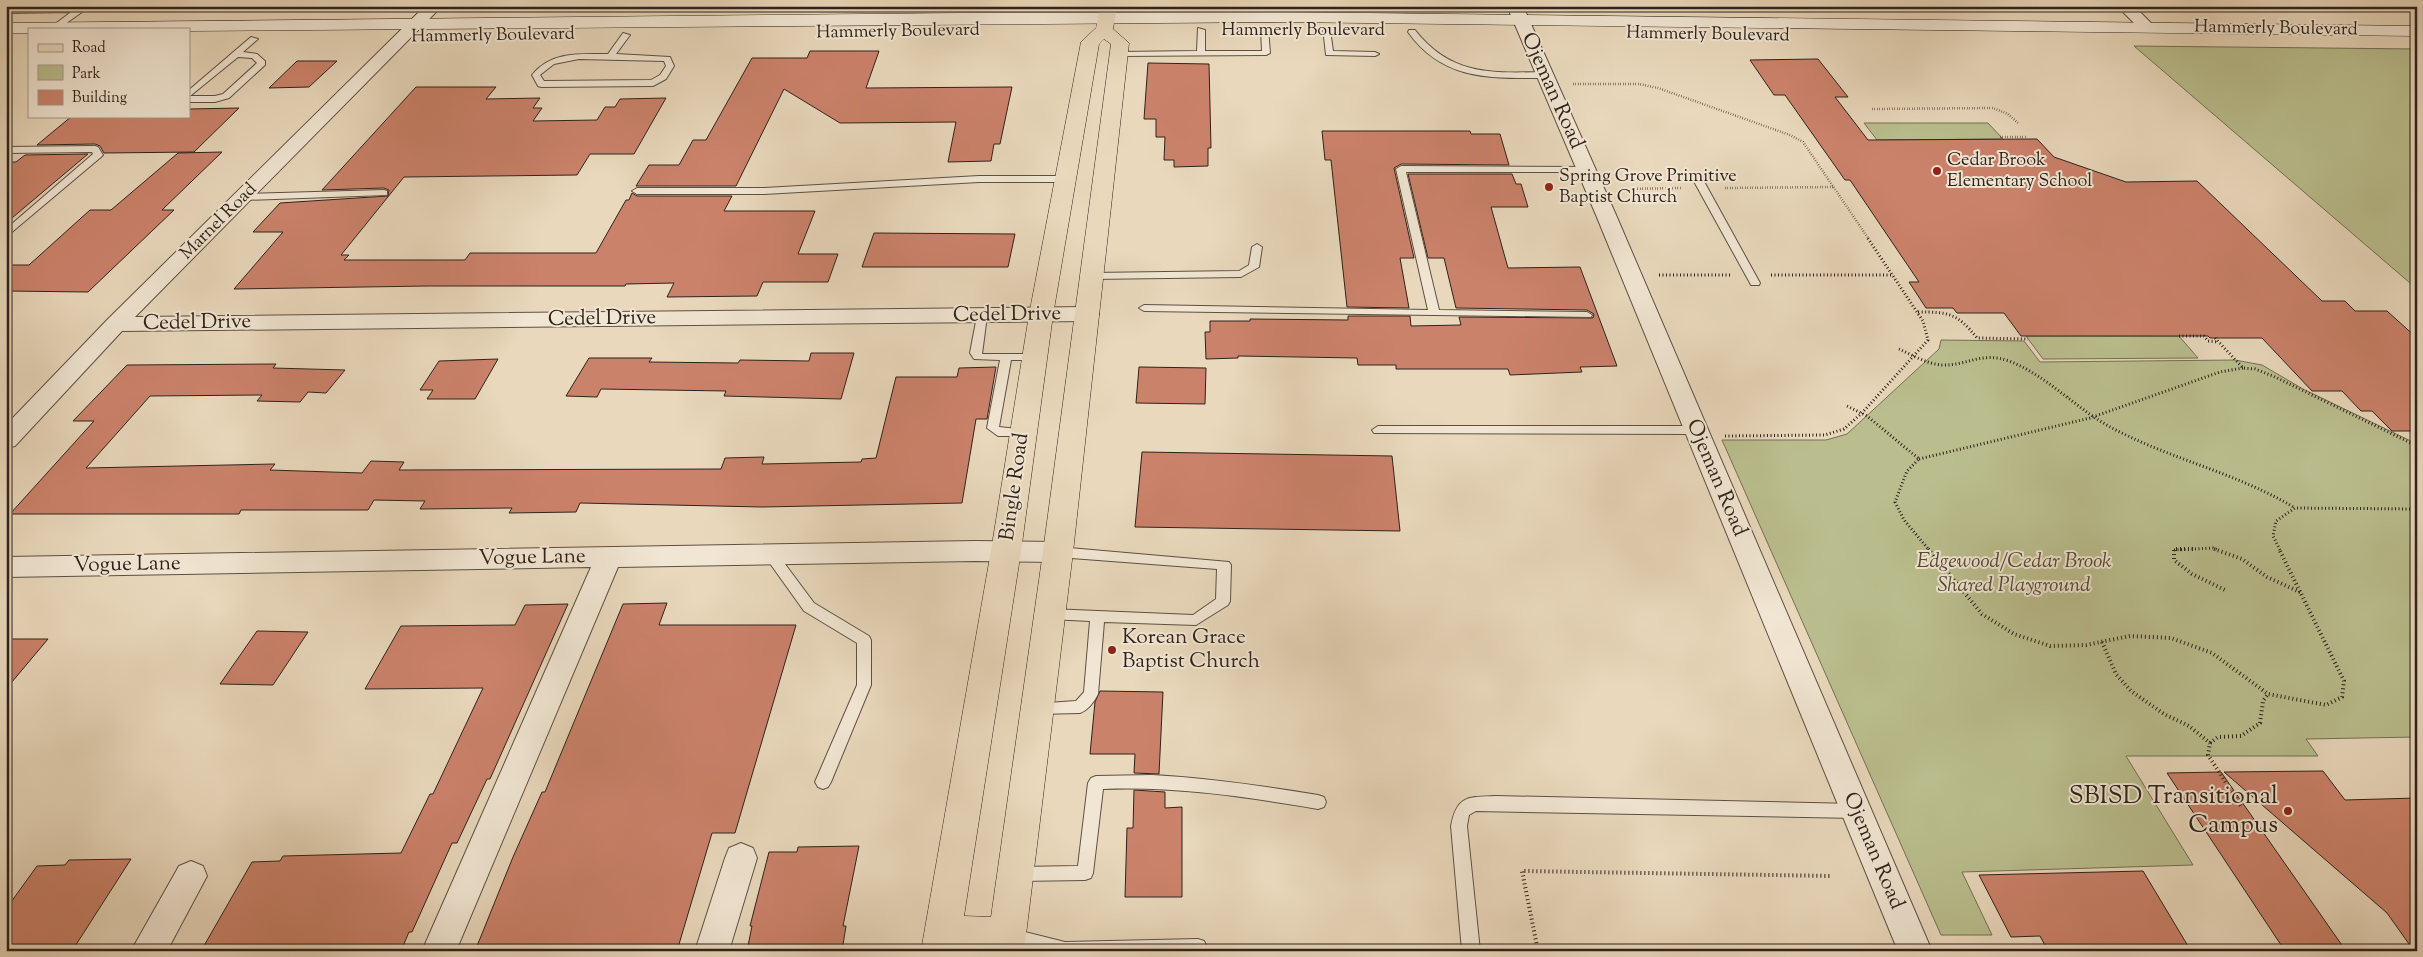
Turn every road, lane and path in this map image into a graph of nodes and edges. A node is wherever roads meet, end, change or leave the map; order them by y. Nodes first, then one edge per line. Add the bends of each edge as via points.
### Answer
1 (434, 6) edge
2 (2125, 6) edge
3 (6, 11) edge
4 (1107, 18) edge
5 (1521, 20) edge
6 (2148, 27) junction
7 (6, 28) edge
8 (54, 28) edge
9 (110, 28) edge
10 (728, 28) junction
11 (190, 29) edge
12 (2262, 29) junction
13 (1201, 30) junction
14 (1265, 30) junction
15 (1326, 30) junction
16 (411, 31) junction
17 (1904, 31) junction
18 (2417, 31) edge
19 (1412, 32) junction
20 (626, 35) junction
21 (254, 39) junction
22 (190, 40) edge
23 (6, 42) edge
24 (28, 42) edge
25 (2279, 42) junction
26 (2417, 44) edge
27 (1201, 53) junction
28 (236, 54) junction
29 (1119, 54) junction
30 (1375, 54) dead end
31 (610, 56) junction
32 (1547, 79) junction
33 (190, 93) edge
34 (190, 99) edge
35 (1872, 109) dead end
36 (2018, 123) dead end
37 (2026, 136) dead end
38 (2000, 137) dead end
39 (6, 150) edge
40 (2018, 157) dead end
41 (2044, 157) dead end
42 (1106, 163) junction
43 (1586, 169) junction
44 (1067, 171) junction
45 (1696, 176) dead end
46 (637, 192) dead end
47 (384, 193) dead end
48 (244, 197) junction
49 (6, 234) edge
50 (1257, 247) dead end
51 (1092, 276) junction
52 (1755, 283) dead end
53 (1144, 308) dead end
54 (1918, 312) junction
55 (1434, 313) junction
56 (1088, 314) junction
57 (1041, 315) junction
58 (1587, 315) dead end
59 (982, 316) junction
60 (116, 324) junction
61 (2179, 336) dead end
62 (2215, 338) dead end
63 (2028, 339) dead end
64 (2218, 342) junction
65 (1899, 349) dead end
66 (1916, 356) junction
67 (1006, 357) junction
68 (1034, 357) junction
69 (2242, 368) junction
70 (1847, 406) dead end
71 (1862, 413) junction
72 (2092, 417) junction
73 (1378, 430) dead end
74 (1023, 433) junction
75 (1697, 433) junction
76 (6, 440) edge
77 (2417, 446) edge
78 (1919, 459) junction
79 (2295, 508) junction
80 (2417, 509) edge
81 (1006, 551) junction
82 (1058, 552) junction
83 (771, 555) junction
84 (609, 557) junction
85 (6, 567) edge
86 (2225, 590) dead end
87 (2302, 593) junction
88 (1050, 614) junction
89 (1098, 616) junction
90 (2102, 642) junction
91 (2268, 694) junction
92 (1037, 708) junction
93 (2210, 743) junction
94 (823, 782) dead end
95 (1318, 802) dead end
96 (2241, 806) dead end
97 (1856, 811) junction
98 (741, 858) dead end
99 (1016, 874) junction
100 (192, 876) dead end
101 (1832, 876) dead end
102 (941, 942) edge
103 (1006, 943) edge
104 (1198, 947) dead end
105 (1955, 949) dead end
106 (1065, 950) edge
107 (148, 951) edge
108 (439, 951) edge
109 (712, 951) edge
110 (1471, 951) edge
111 (1538, 951) edge
112 (1915, 951) edge
113 (1984, 951) edge

1 - 16 street, Marnel Road
2 - 6 street
3 - 8 lane via 79,10
4 - 5 main road, Hammerly Boulevard
4 - 10 main road, Hammerly Boulevard
4 - 13 main road, Hammerly Boulevard
4 - 29 main road via 1120,43
4 - 44 main road, Bingle Road via 1090,42
5 - 17 main road, Hammerly Boulevard
5 - 19 main road, Hammerly Boulevard
5 - 32 street, Ojeman Road
6 - 12 main road, Hammerly Boulevard
6 - 17 main road, Hammerly Boulevard
7 - 8 main road, Hammerly Boulevard
8 - 9 main road, Hammerly Boulevard
10 - 16 main road, Hammerly Boulevard
10 - 20 main road, Hammerly Boulevard
11 - 16 main road, Hammerly Boulevard
12 - 18 main road, Hammerly Boulevard
12 - 25 main road
13 - 14 main road, Hammerly Boulevard
13 - 27 lane
14 - 15 main road, Hammerly Boulevard
14 - 27 lane via 1266,53
15 - 19 main road, Hammerly Boulevard
15 - 30 lane via 1330,53
16 - 20 main road, Hammerly Boulevard
16 - 21 main road, Hammerly Boulevard
16 - 48 street, Marnel Road
17 - 25 main road, Hammerly Boulevard
19 - 32 lane via 1419,45 1431,55 1473,72
20 - 31 lane
21 - 22 main road, Hammerly Boulevard
21 - 28 lane
23 - 24 main road
25 - 26 main road, Hammerly Boulevard
27 - 29 lane
28 - 33 lane
28 - 34 lane via 254,56 262,63 226,96
29 - 42 main road
31 - 31 lane via 564,57 545,64 536,75 541,84 652,83 663,77 670,66 667,59
32 - 43 street, Ojeman Road
32 - 54 path via 1658,88 1803,142
35 - 36 path via 1993,108 2008,114
37 - 38 path
39 - 49 lane via 95,149 98,155
40 - 41 path
42 - 44 main road
42 - 51 main road
43 - 55 lane via 1401,169
43 - 75 street, Ojeman Road
44 - 46 lane via 764,191
44 - 57 main road, Bingle Road
45 - 52 lane
47 - 48 lane
48 - 60 street, Marnel Road
50 - 51 lane via 1254,267 1241,274
51 - 56 main road
53 - 55 lane
54 - 63 path via 1951,312 1960,317 1976,338
54 - 66 path via 1928,330 1928,340
55 - 58 lane
56 - 57 street, Cedel Drive
56 - 82 main road
57 - 59 street, Cedel Drive
57 - 68 main road, Bingle Road
59 - 60 street, Cedel Drive
59 - 67 lane via 978,357
60 - 76 street, Marnel Road
61 - 64 path via 2204,336 2208,342
62 - 64 path
64 - 69 path
65 - 66 path
66 - 71 path
66 - 72 path via 1943,366 1976,356 1994,357 2026,370
67 - 68 lane
67 - 74 lane via 993,428 998,432
68 - 74 main road, Bingle Road
69 - 72 path via 2220,372
69 - 77 path via 2273,376
70 - 71 path
71 - 75 path via 1844,429 1825,435
71 - 78 path
72 - 78 path via 2031,433 1958,446
72 - 79 path via 2139,440 2258,487
73 - 75 lane
74 - 81 main road, Bingle Road
75 - 97 street, Ojeman Road
78 - 90 path via 1907,471 1895,502 1904,520 1982,614 2014,634 2050,646
79 - 80 path
79 - 87 path via 2276,521 2273,536
81 - 82 street, Vogue Lane
81 - 83 street, Vogue Lane
81 - 102 main road, Bingle Road
82 - 88 main road
82 - 89 lane via 1224,565 1223,601 1196,620
83 - 84 street, Vogue Lane
83 - 94 lane via 809,607 864,640 864,685
84 - 85 street, Vogue Lane
84 - 108 street
86 - 87 path via 2184,571 2174,560 2174,549 2213,548 2242,559 2267,577
87 - 91 path via 2344,681 2342,697 2326,705
88 - 89 lane
88 - 92 main road
89 - 92 lane via 1090,694 1080,707
90 - 91 path via 2130,636 2171,638 2212,653
90 - 93 path via 2116,674 2131,691 2164,714 2189,726
91 - 93 path via 2263,701 2260,723 2241,736 2218,737
92 - 99 main road
93 - 96 path via 2208,755
95 - 99 lane via 1212,784 1138,780 1096,783 1085,874
97 - 110 lane via 1473,804 1462,811 1459,826
97 - 112 street, Ojeman Road
98 - 109 street
99 - 103 main road
100 - 107 street
101 - 111 path via 1522,871
102 - 103 main road
103 - 106 lane
104 - 106 lane
105 - 113 path

